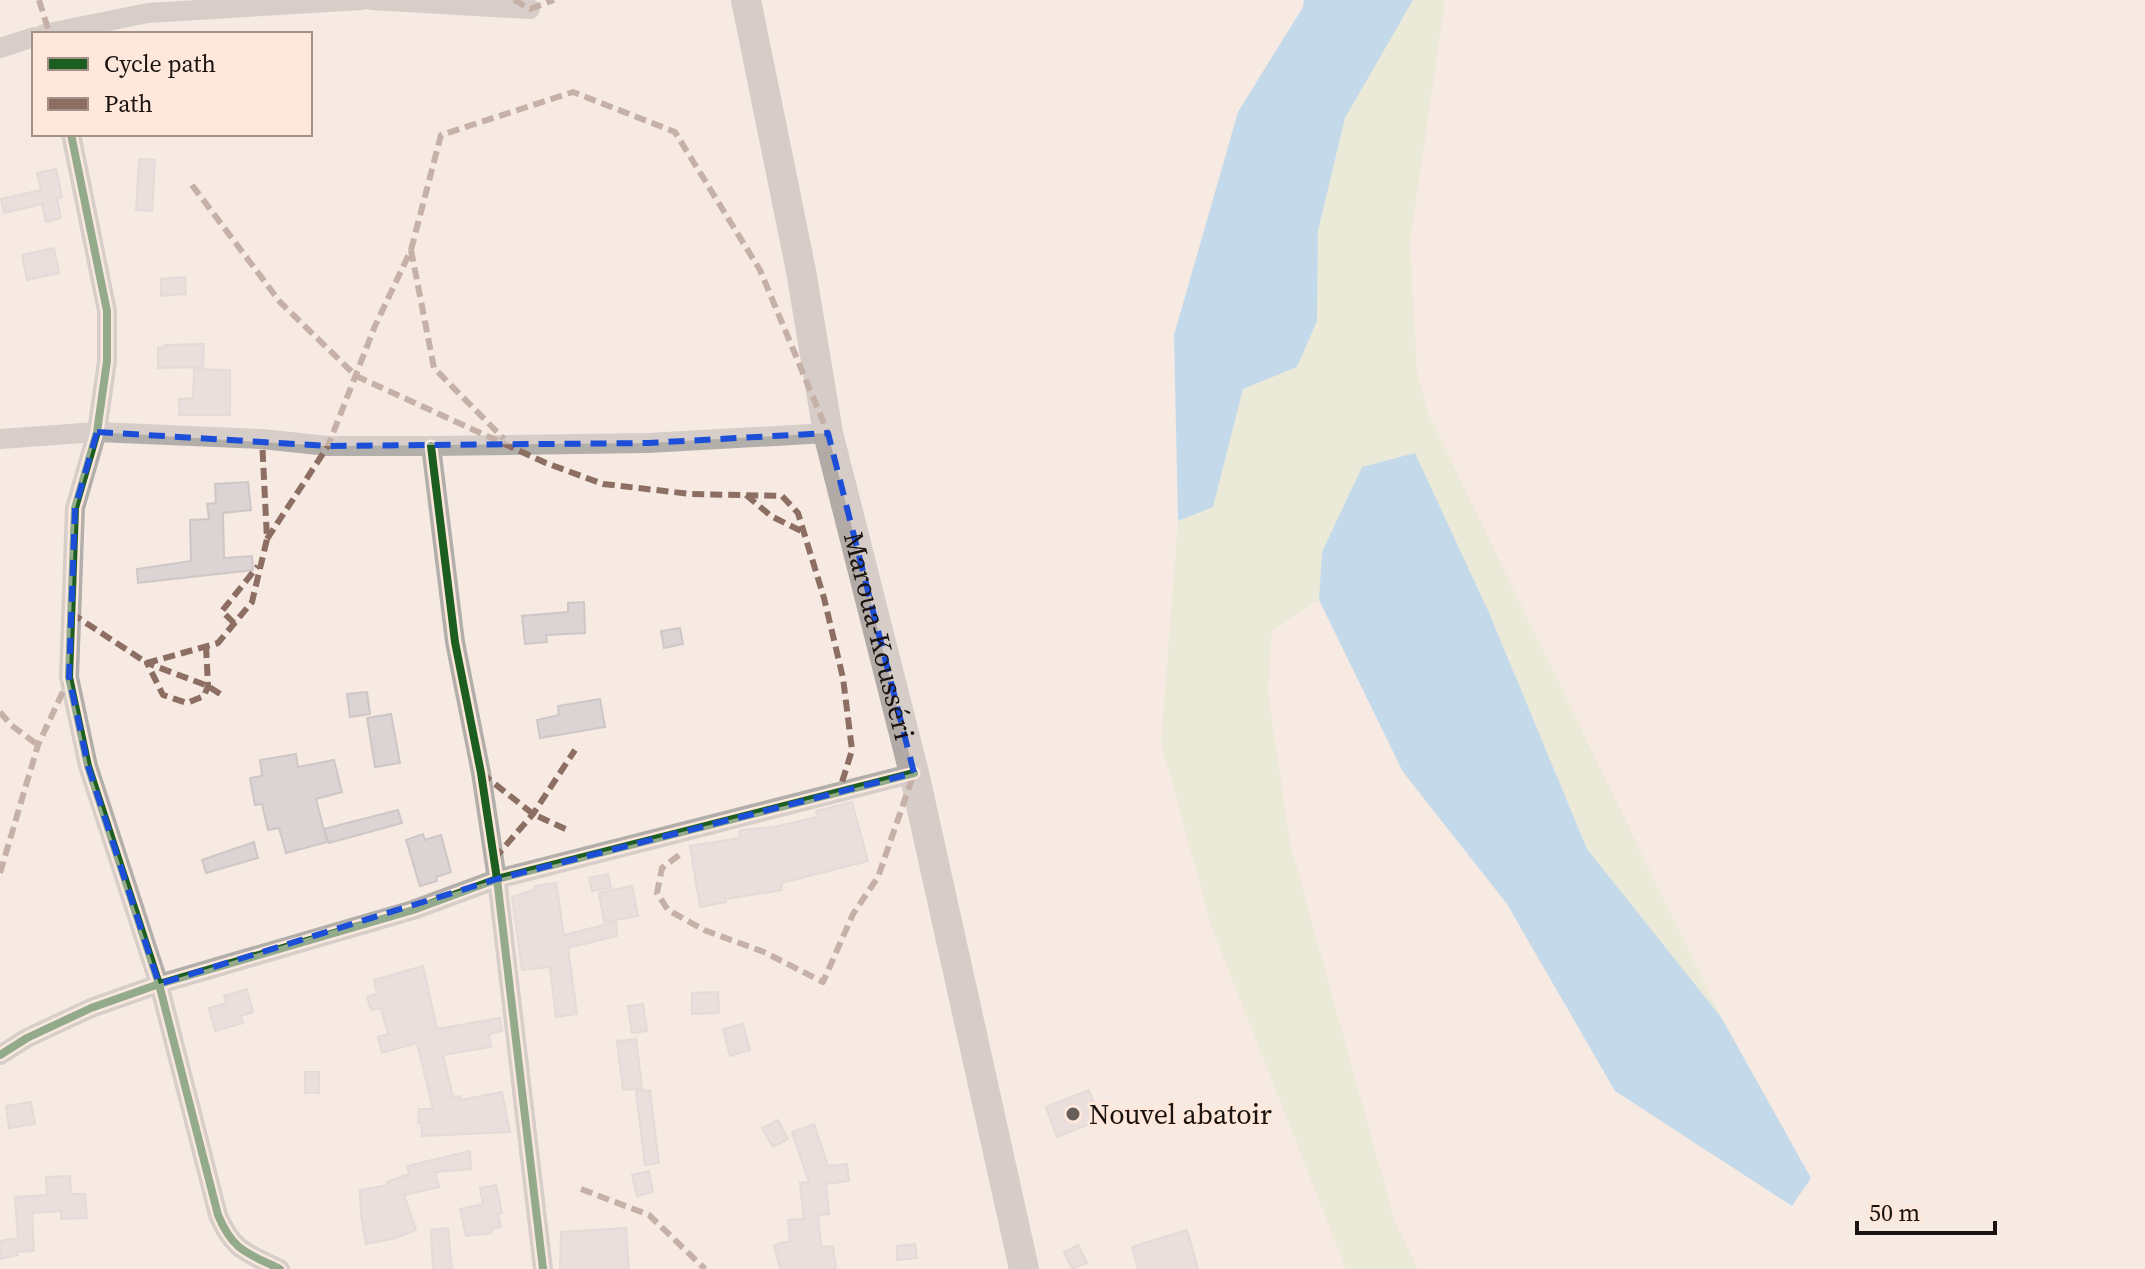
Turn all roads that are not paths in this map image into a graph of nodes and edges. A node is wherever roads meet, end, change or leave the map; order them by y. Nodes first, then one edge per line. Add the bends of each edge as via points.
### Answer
1 (362, 0) edge
2 (371, 0) edge
3 (746, 0) edge
4 (530, 9) dead end
5 (54, 32) edge
6 (32, 38) edge
7 (0, 48) edge
8 (71, 136) edge
9 (97, 432) junction
10 (828, 433) junction
11 (0, 439) edge
12 (431, 446) junction
13 (914, 773) junction
14 (497, 879) junction
15 (159, 984) junction
16 (0, 1055) edge
17 (280, 1269) edge
18 (543, 1269) edge
19 (1024, 1269) edge

1 - 5 street via 148,13
2 - 4 street
3 - 10 highway, Maroua-Kousséri
6 - 7 street
8 - 9 street via 107,311 107,361
9 - 11 street
9 - 12 street via 328,446
9 - 15 street via 75,508 69,677 88,766
10 - 12 street via 648,443
10 - 13 highway, Maroua-Kousséri
12 - 14 street via 455,642
13 - 14 street
13 - 19 highway, Maroua-Kousséri
14 - 15 street via 413,910
14 - 18 street
15 - 16 street via 91,1008
15 - 17 street via 218,1215 239,1249

